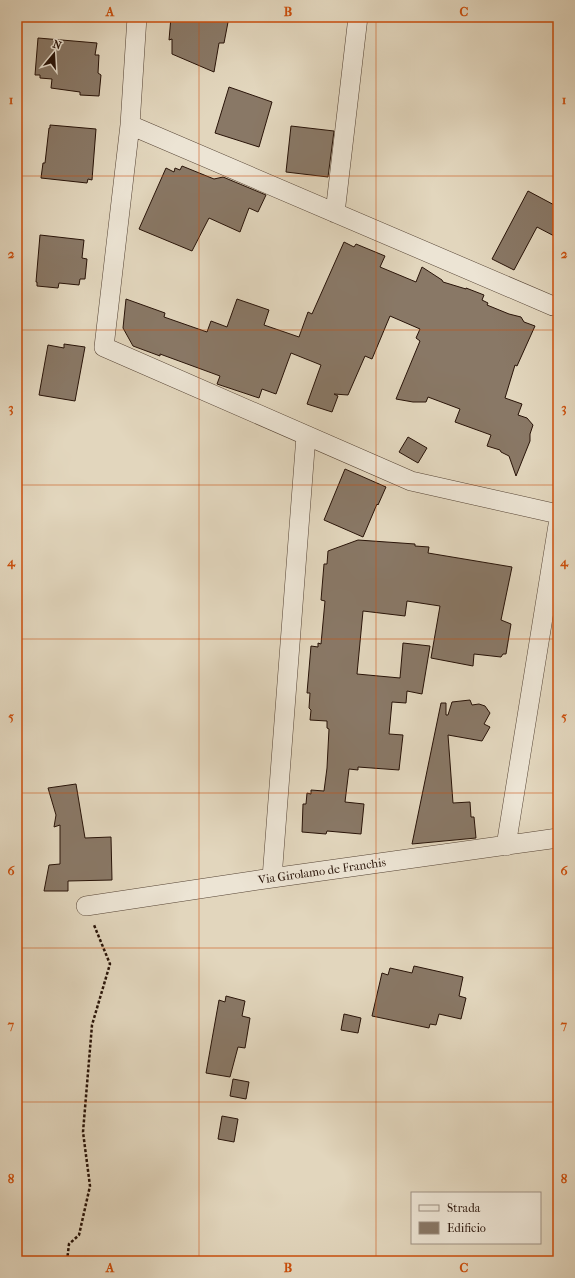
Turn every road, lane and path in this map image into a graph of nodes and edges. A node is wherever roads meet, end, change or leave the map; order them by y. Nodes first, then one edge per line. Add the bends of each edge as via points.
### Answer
1 (137, 17) edge
2 (358, 17) edge
3 (130, 125) junction
4 (335, 213) junction
5 (553, 306) dead end
6 (306, 436) junction
7 (558, 514) edge
8 (558, 525) edge
9 (558, 838) edge
10 (506, 846) junction
11 (272, 878) junction
12 (86, 906) joint
13 (67, 1261) edge

1 - 3 street
2 - 4 street
3 - 4 street
3 - 6 street via 104,347
4 - 5 street
6 - 7 street via 412,481
6 - 11 street
8 - 10 street
9 - 10 street, Via Girolamo de Franchis
10 - 11 street, Via Girolamo de Franchis
11 - 12 street, Via Girolamo de Franchis
12 - 13 path via 110,964 92,1025 83,1132 90,1186 79,1235 69,1244

